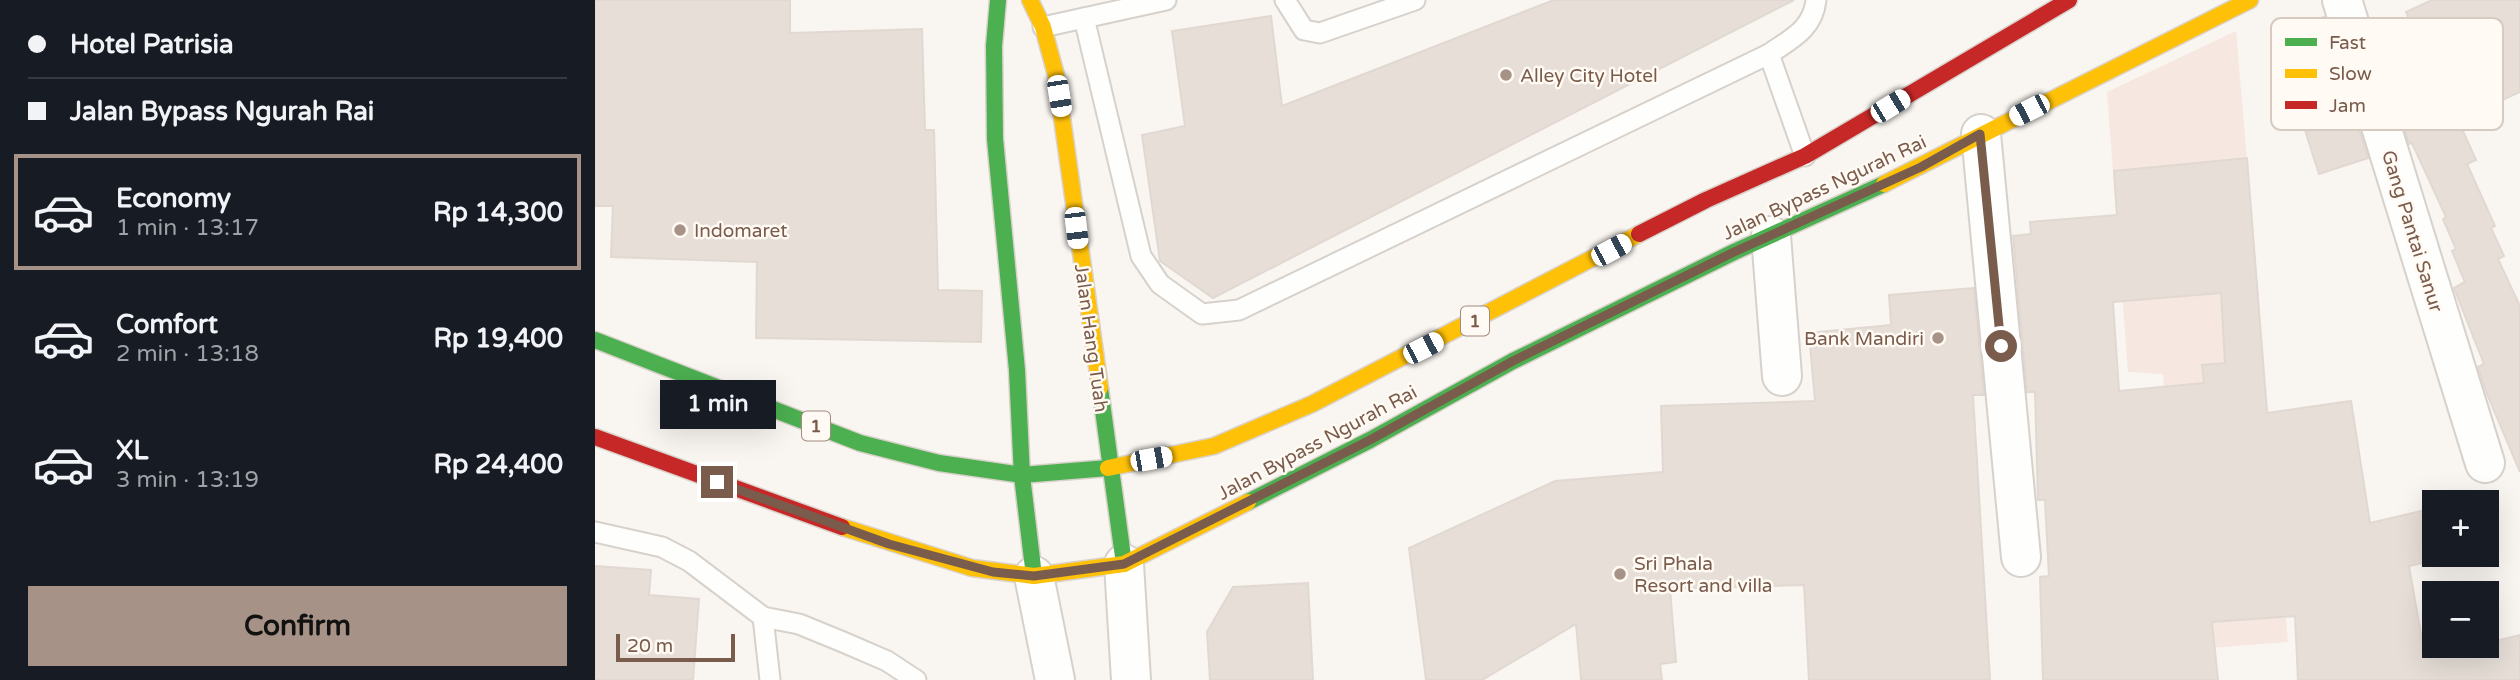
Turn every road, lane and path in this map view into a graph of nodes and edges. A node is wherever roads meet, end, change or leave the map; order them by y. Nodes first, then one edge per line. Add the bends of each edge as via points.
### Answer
1 (998, 0) edge
2 (1030, 0) edge
3 (1166, 0) edge
4 (1285, 0) edge
5 (1415, 0) edge
6 (1817, 0) edge
7 (2070, 0) edge
8 (2250, 0) edge
9 (2342, 0) edge
10 (1084, 18) junction
11 (2348, 18) edge
12 (1043, 27) junction
13 (1769, 54) junction
14 (2382, 130) edge
15 (1980, 134) junction
16 (1805, 156) junction
17 (1706, 200) junction
18 (1715, 217) dead end
19 (1724, 234) dead end
20 (1771, 236) junction
21 (1734, 252) junction
22 (595, 340) edge
23 (1782, 376) dead end
24 (595, 437) edge
25 (2485, 463) dead end
26 (1111, 468) junction
27 (1022, 475) junction
28 (595, 532) edge
29 (2021, 557) dead end
30 (1124, 564) junction
31 (1034, 576) junction
32 (763, 617) junction
33 (770, 680) edge
34 (916, 680) edge
35 (1055, 680) edge
36 (1131, 680) edge

1 - 27 main road via 993,37 994,103
2 - 12 main road, Jalan Hang Tuah
3 - 10 lane
4 - 5 lane via 1304,30 1320,33
6 - 13 lane via 1804,30
7 - 16 main road, Jalan Bypass Ngurah Rai / 1
8 - 15 main road, Jalan Bypass Ngurah Rai
9 - 11 street, Gang Pantai Sanur
10 - 12 lane
10 - 13 lane via 1141,256 1160,284 1202,314 1239,310
12 - 26 main road, Jalan Hang Tuah via 1066,138
13 - 16 lane
14 - 25 street, Gang Pantai Sanur
15 - 20 main road, Jalan Bypass Ngurah Rai via 1921,167
15 - 29 street
16 - 17 main road, Jalan Bypass Ngurah Rai / 1
17 - 18 main road
17 - 26 main road, Jalan Bypass Ngurah Rai / 1 via 1312,404 1214,446
19 - 21 main road
20 - 21 main road, Jalan Bypass Ngurah Rai
20 - 23 street
21 - 30 main road, Jalan Bypass Ngurah Rai via 1513,361 1370,440
22 - 27 main road, Jalan Bypass Ngurah Rai / 1 via 860,443 939,463
24 - 31 main road, Jalan Bypass Ngurah Rai via 889,544 972,568
26 - 27 main road, Jalan Bypass Ngurah Rai / 1
26 - 30 main road, Jalan Hang Tuah
27 - 31 main road
28 - 32 lane via 662,547 689,561
30 - 31 main road, Jalan Bypass Ngurah Rai
30 - 36 street, Jalan Hang Tuah
31 - 35 street
32 - 33 lane
32 - 34 lane via 799,624 843,642

